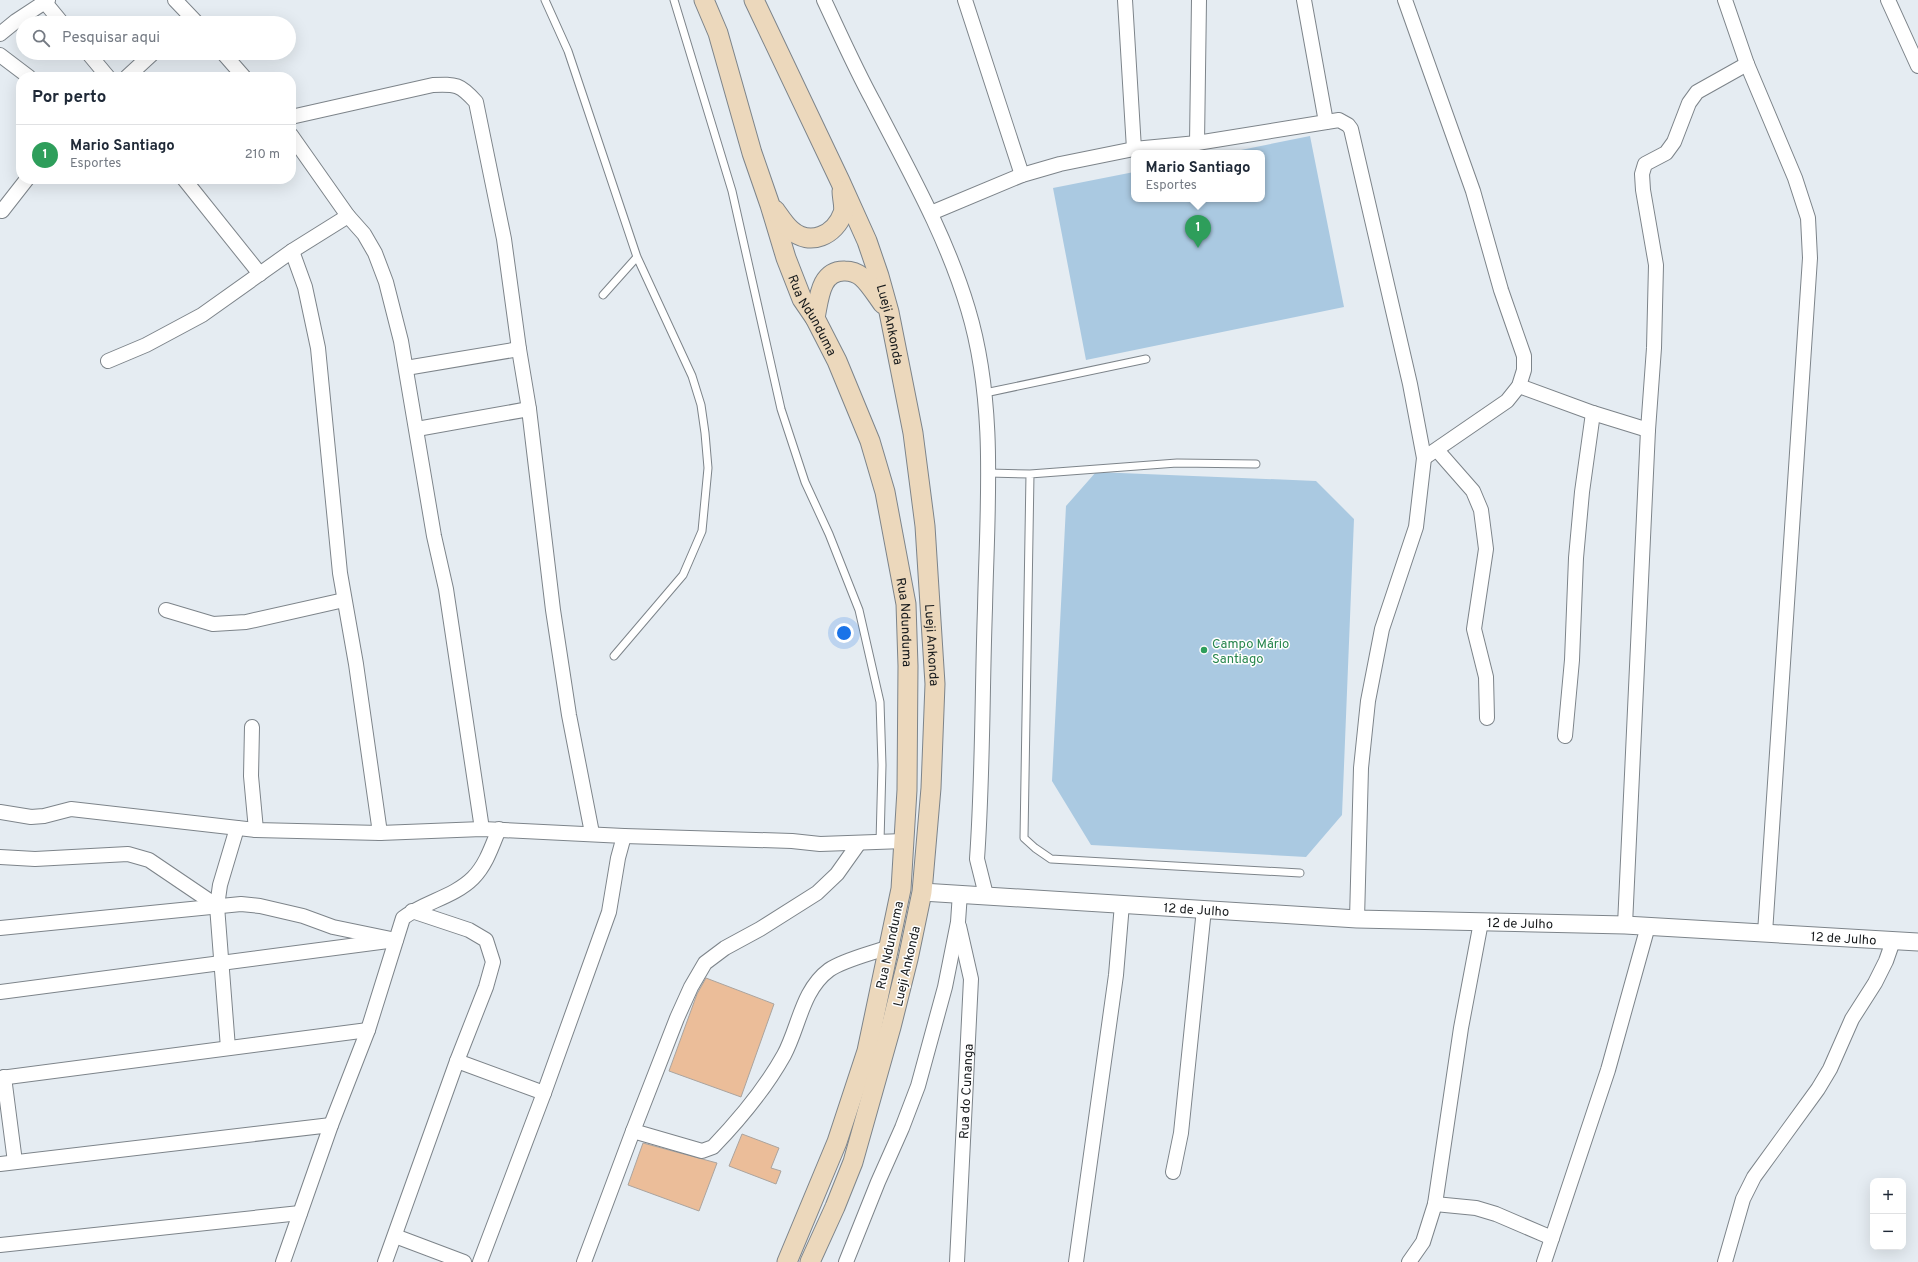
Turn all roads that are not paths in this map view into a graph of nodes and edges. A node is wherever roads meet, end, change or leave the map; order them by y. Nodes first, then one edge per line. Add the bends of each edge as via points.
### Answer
1 (175, 0) edge
2 (545, 0) edge
3 (674, 0) edge
4 (704, 0) edge
5 (754, 0) edge
6 (824, 0) edge
7 (965, 0) edge
8 (1125, 0) edge
9 (1199, 0) edge
10 (1304, 0) edge
11 (1406, 0) edge
12 (1724, 0) edge
13 (1888, 0) edge
14 (45, 1) edge
15 (23, 16) edge
16 (57, 16) edge
17 (188, 16) edge
18 (16, 21) edge
19 (0, 34) edge
20 (0, 55) edge
21 (94, 60) edge
22 (145, 60) edge
23 (229, 60) edge
24 (1747, 64) junction
25 (1918, 66) edge
26 (22, 72) edge
27 (104, 72) edge
28 (132, 72) edge
29 (240, 72) edge
30 (296, 116) edge
31 (1326, 122) junction
32 (296, 142) edge
33 (1197, 143) junction
34 (1134, 149) junction
35 (1022, 175) junction
36 (840, 181) junction
37 (23, 184) edge
38 (188, 184) edge
39 (770, 205) junction
40 (2, 211) dead end
41 (931, 213) junction
42 (348, 216) junction
43 (292, 251) junction
44 (638, 257) junction
45 (260, 274) junction
46 (603, 295) dead end
47 (889, 312) junction
48 (815, 318) junction
49 (519, 349) junction
50 (1146, 359) dead end
51 (108, 361) dead end
52 (406, 368) junction
53 (1519, 386) junction
54 (985, 393) junction
55 (530, 409) junction
56 (1594, 413) junction
57 (417, 429) junction
58 (1648, 430) junction
59 (1437, 450) junction
60 (1424, 458) junction
61 (1256, 464) dead end
62 (988, 473) junction
63 (1030, 474) junction
64 (344, 600) junction
65 (166, 610) dead end
66 (614, 656) dead end
67 (1487, 718) dead end
68 (252, 727) dead end
69 (1564, 736) dead end
70 (0, 812) edge
71 (237, 828) junction
72 (482, 829) junction
73 (499, 829) junction
74 (256, 830) junction
75 (380, 833) junction
76 (592, 833) junction
77 (624, 836) junction
78 (904, 841) junction
79 (880, 842) junction
80 (858, 843) junction
81 (0, 857) edge
82 (1300, 873) dead end
83 (922, 892) junction
84 (960, 893) junction
85 (986, 895) junction
86 (1122, 904) junction
87 (217, 906) junction
88 (1204, 909) junction
89 (412, 911) junction
90 (1357, 919) junction
91 (958, 922) junction
92 (1481, 922) junction
93 (1625, 925) junction
94 (1648, 926) junction
95 (0, 928) edge
96 (1766, 933) junction
97 (396, 940) junction
98 (1893, 941) junction
99 (1918, 942) edge
100 (889, 947) junction
101 (221, 964) junction
102 (0, 992) edge
103 (368, 1030) junction
104 (228, 1048) junction
105 (457, 1061) junction
106 (2, 1077) edge
107 (544, 1093) junction
108 (331, 1124) junction
109 (633, 1131) junction
110 (15, 1162) junction
111 (0, 1164) edge
112 (1173, 1172) dead end
113 (1435, 1204) junction
114 (300, 1212) junction
115 (395, 1236) junction
116 (1552, 1238) junction
117 (0, 1245) edge
118 (283, 1262) edge
119 (385, 1262) edge
120 (464, 1262) edge
121 (480, 1262) edge
122 (584, 1262) edge
123 (787, 1262) edge
124 (810, 1262) edge
125 (846, 1262) edge
126 (957, 1262) edge
127 (1076, 1262) edge
128 (1409, 1262) edge
129 (1544, 1262) edge
130 (1725, 1262) edge

1 - 17 street
2 - 44 lane via 568,51
3 - 79 lane via 732,192 781,409 805,482 859,610 880,702
4 - 39 main road, Rua Ndunduma via 718,33
5 - 36 main road, Lueji Ankonda
6 - 41 street
7 - 35 street
8 - 34 street
9 - 33 street
10 - 31 street
11 - 53 street via 1473,191 1501,290 1524,356 1524,370
12 - 24 street
13 - 25 street
14 - 15 street
14 - 16 street
18 - 19 street
20 - 26 street
21 - 27 street
22 - 28 street
23 - 29 street
24 - 58 street via 1697,92 1689,103 1674,142 1666,153 1645,164 1642,174 1656,266
24 - 96 street via 1795,178 1808,218 1810,258
30 - 49 street via 432,84 450,84 464,88 476,102 486,147 504,239
31 - 33 street
31 - 60 street via 1344,122 1351,128 1410,384
32 - 42 street
33 - 34 street
34 - 35 street via 1060,164
35 - 41 street
36 - 39 main road via 844,212 836,227 822,237 805,237 791,231
36 - 47 main road, Lueji Ankonda via 867,241
37 - 40 street
38 - 45 street
39 - 48 main road, Rua Ndunduma via 802,299
41 - 54 street via 968,309
42 - 43 street
42 - 52 street via 364,234 375,253 386,282
43 - 45 street
43 - 64 street via 305,287 318,348
44 - 46 lane
44 - 66 lane via 692,376 701,405 708,468 707,498 702,531 683,575
45 - 51 street via 202,316
47 - 48 main road via 863,277 852,271 837,271 826,278
47 - 83 main road, Lueji Ankonda via 913,433 925,526 934,668 931,788
48 - 78 main road, Rua Ndunduma via 837,361 870,441 885,492 906,604 908,666
49 - 52 street
49 - 55 street
50 - 54 lane
52 - 57 street
53 - 56 street
53 - 59 street via 1507,401
54 - 62 street
55 - 57 street
55 - 76 street via 553,610 569,715
56 - 58 street
56 - 69 street via 1582,492 1572,660
57 - 72 street via 434,536 446,589
58 - 93 street
59 - 60 street
59 - 67 street via 1472,491 1481,510 1486,549 1474,629 1486,677
60 - 90 street via 1416,527 1382,628 1368,701 1361,768
61 - 63 lane via 1177,463
62 - 63 lane
62 - 85 street via 977,859
63 - 82 lane via 1024,838 1052,858
64 - 65 street via 240,622 213,624
64 - 75 street via 356,664
68 - 74 street via 251,776
70 - 71 street via 31,817 71,809
71 - 74 street
71 - 87 street via 220,885
72 - 73 street
72 - 75 street
73 - 76 street
73 - 89 street via 484,863 473,878 459,889
74 - 75 street
76 - 77 street
77 - 80 street via 820,844
77 - 107 street via 609,912
78 - 79 street
78 - 100 main road, Rua Ndunduma via 901,889
79 - 80 street
80 - 109 street via 837,874 817,893 725,948 705,963 677,1018
81 - 87 street via 34,859 128,854 149,860
83 - 84 street, 12 de Julho
83 - 124 main road, Lueji Ankonda via 893,1020 853,1162
84 - 85 street, 12 de Julho
84 - 91 street
85 - 86 street, 12 de Julho
86 - 88 street, 12 de Julho
86 - 127 street via 1116,975
87 - 95 street
87 - 97 street via 260,906 303,916 333,927
87 - 101 street
88 - 90 street, 12 de Julho
88 - 112 street via 1181,1133
89 - 97 street via 403,918
89 - 105 street via 469,930 486,940 493,962
90 - 92 street, 12 de Julho
91 - 125 street via 945,987 918,1086
91 - 126 street, Rua do Cunanga via 971,978
92 - 93 street, 12 de Julho
92 - 113 street via 1461,1028
93 - 94 street, 12 de Julho
94 - 96 street, 12 de Julho
94 - 116 street via 1608,1070
96 - 98 street, 12 de Julho
97 - 101 street
97 - 103 street
98 - 99 street, 12 de Julho
98 - 130 street via 1886,961 1852,1019 1830,1069 1754,1177 1744,1199
100 - 109 street via 830,970 810,991 784,1054 773,1073 713,1147 702,1151
100 - 123 main road, Rua Ndunduma via 867,1051 836,1142
101 - 102 street
101 - 104 street
103 - 104 street
103 - 108 street
104 - 106 street
105 - 107 street
105 - 115 street
106 - 110 street
107 - 121 street
108 - 110 street
108 - 114 street
109 - 122 street
110 - 111 street
113 - 116 street via 1476,1208
113 - 128 street via 1423,1242
114 - 117 street
114 - 118 street
115 - 119 street
115 - 120 street
116 - 129 street

